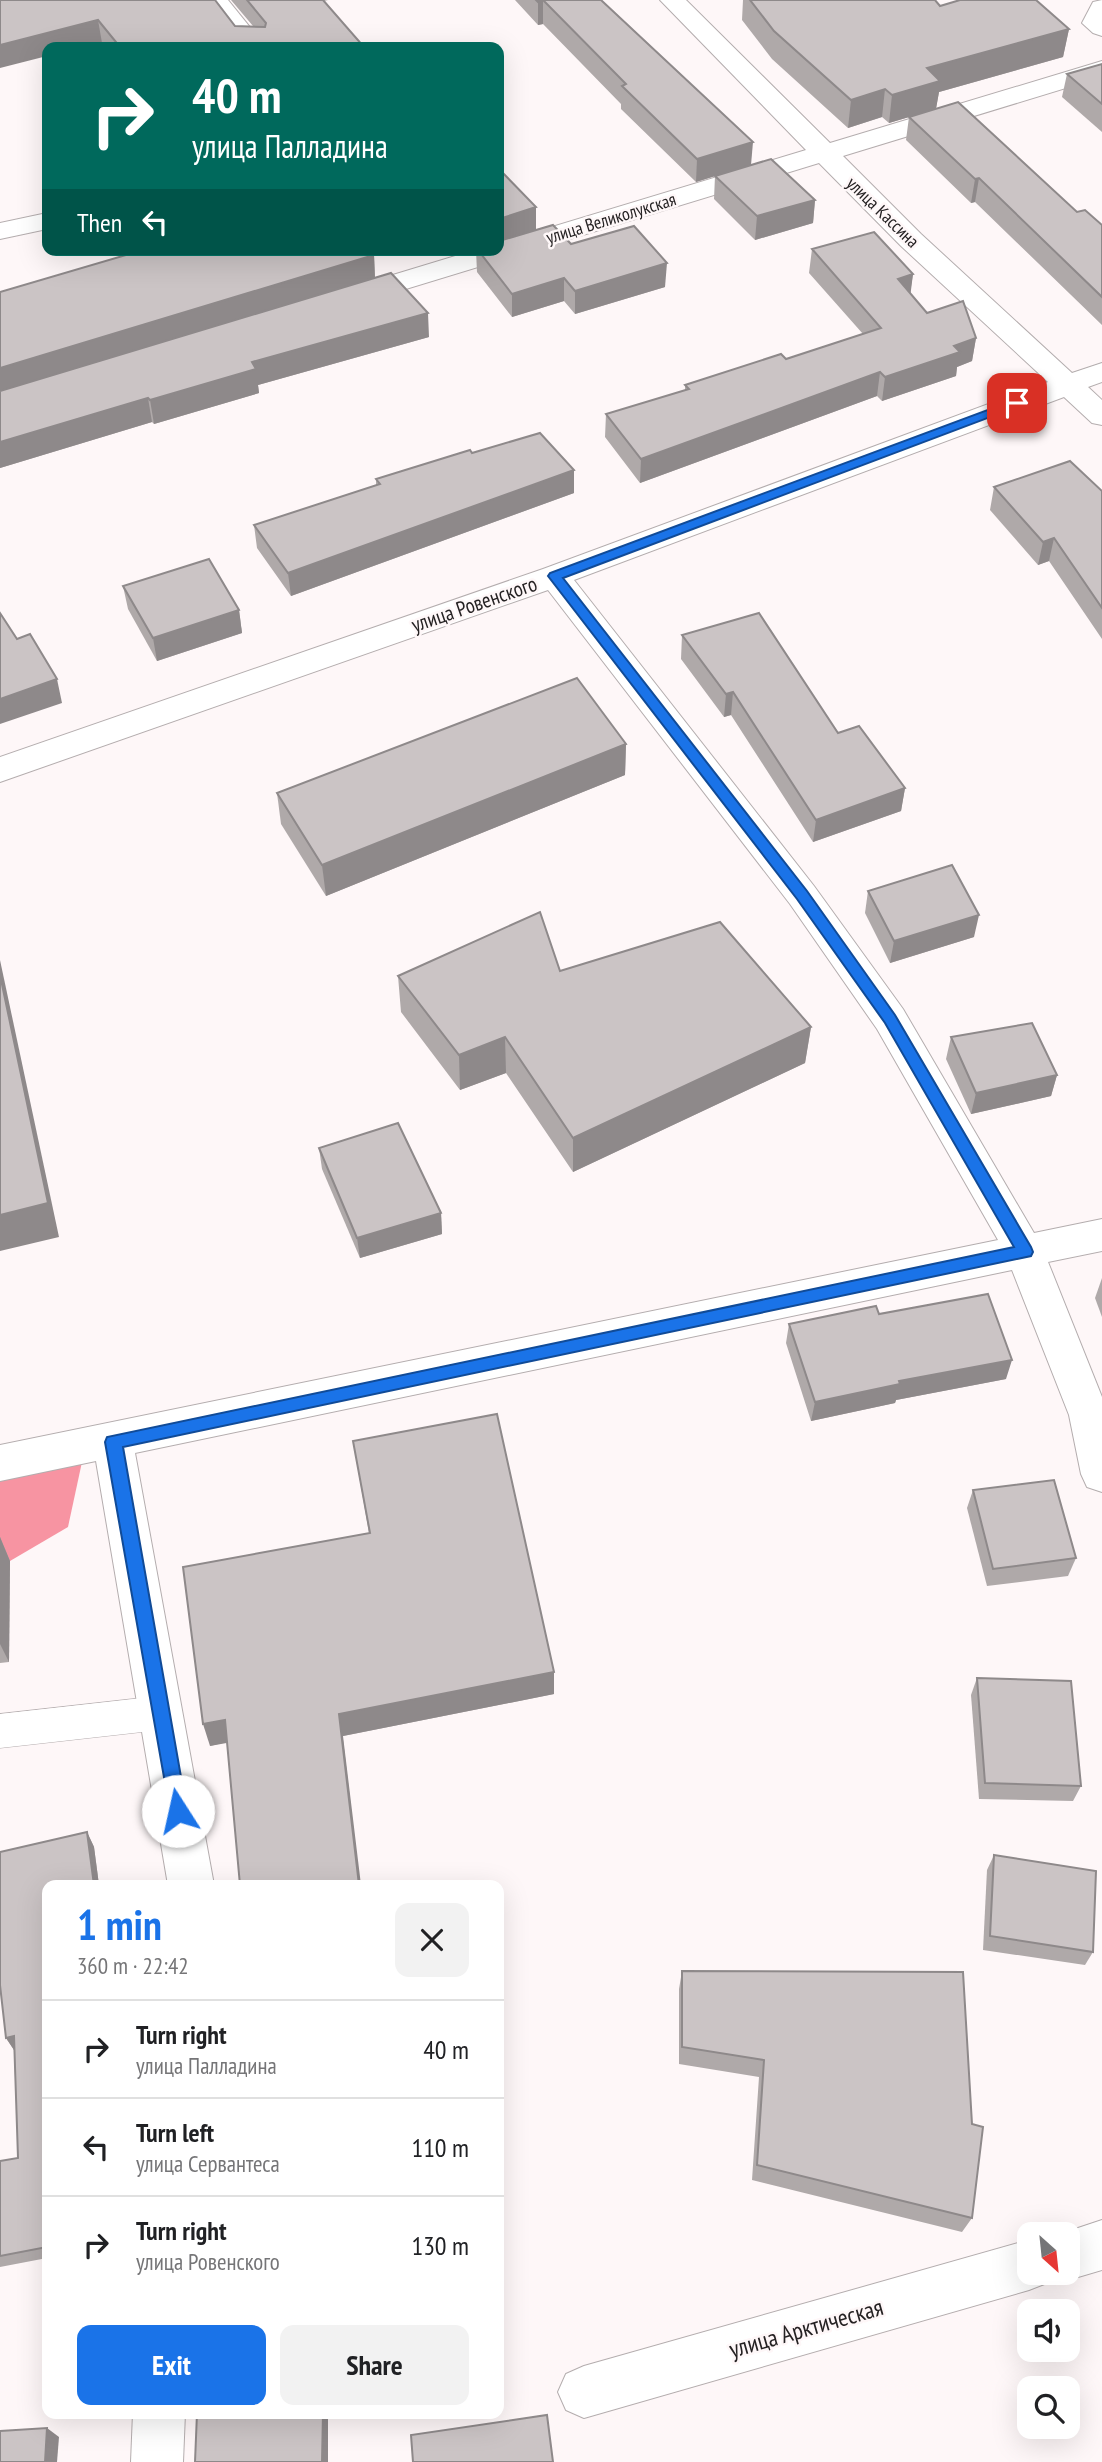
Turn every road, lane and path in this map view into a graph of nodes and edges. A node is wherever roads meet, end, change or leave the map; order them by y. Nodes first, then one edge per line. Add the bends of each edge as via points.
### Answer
1 (215, 0) edge
2 (672, 0) edge
3 (1102, 7) edge
4 (1102, 29) edge
5 (249, 42) edge
6 (1102, 69) edge
7 (825, 155) junction
8 (42, 222) edge
9 (0, 231) edge
10 (504, 240) edge
11 (444, 256) edge
12 (425, 261) edge
13 (328, 304) edge
14 (1102, 372) edge
15 (1069, 383) junction
16 (1102, 416) edge
17 (554, 576) junction
18 (0, 770) edge
19 (1102, 1235) edge
20 (1025, 1252) junction
21 (113, 1442) junction
22 (0, 1464) edge
23 (1102, 1474) edge
24 (160, 1713) junction
25 (0, 1731) edge
26 (190, 1880) edge
27 (1102, 2245) edge
28 (1080, 2251) edge
29 (1017, 2268) edge
30 (584, 2392) dead end
31 (159, 2419) edge
32 (157, 2462) edge

1 - 5 street
2 - 7 street, улица Кассина
3 - 4 street via 1095,23
6 - 7 street, улица Великолукская
7 - 10 street, улица Великолукская
7 - 15 street, улица Кассина
8 - 9 street
11 - 12 street, улица Великолукская
12 - 13 street, улица Великолукская
14 - 15 street, улица Ровенского
15 - 16 street, улица Кассина
15 - 17 street, улица Ровенского
17 - 18 street, улица Ровенского
17 - 20 street via 802,895 890,1019
19 - 20 street
20 - 21 street
20 - 23 street via 1089,1415
21 - 22 street
21 - 24 street
24 - 25 lane
24 - 26 street
27 - 28 street
29 - 30 street, улица Арктическая
31 - 32 street

